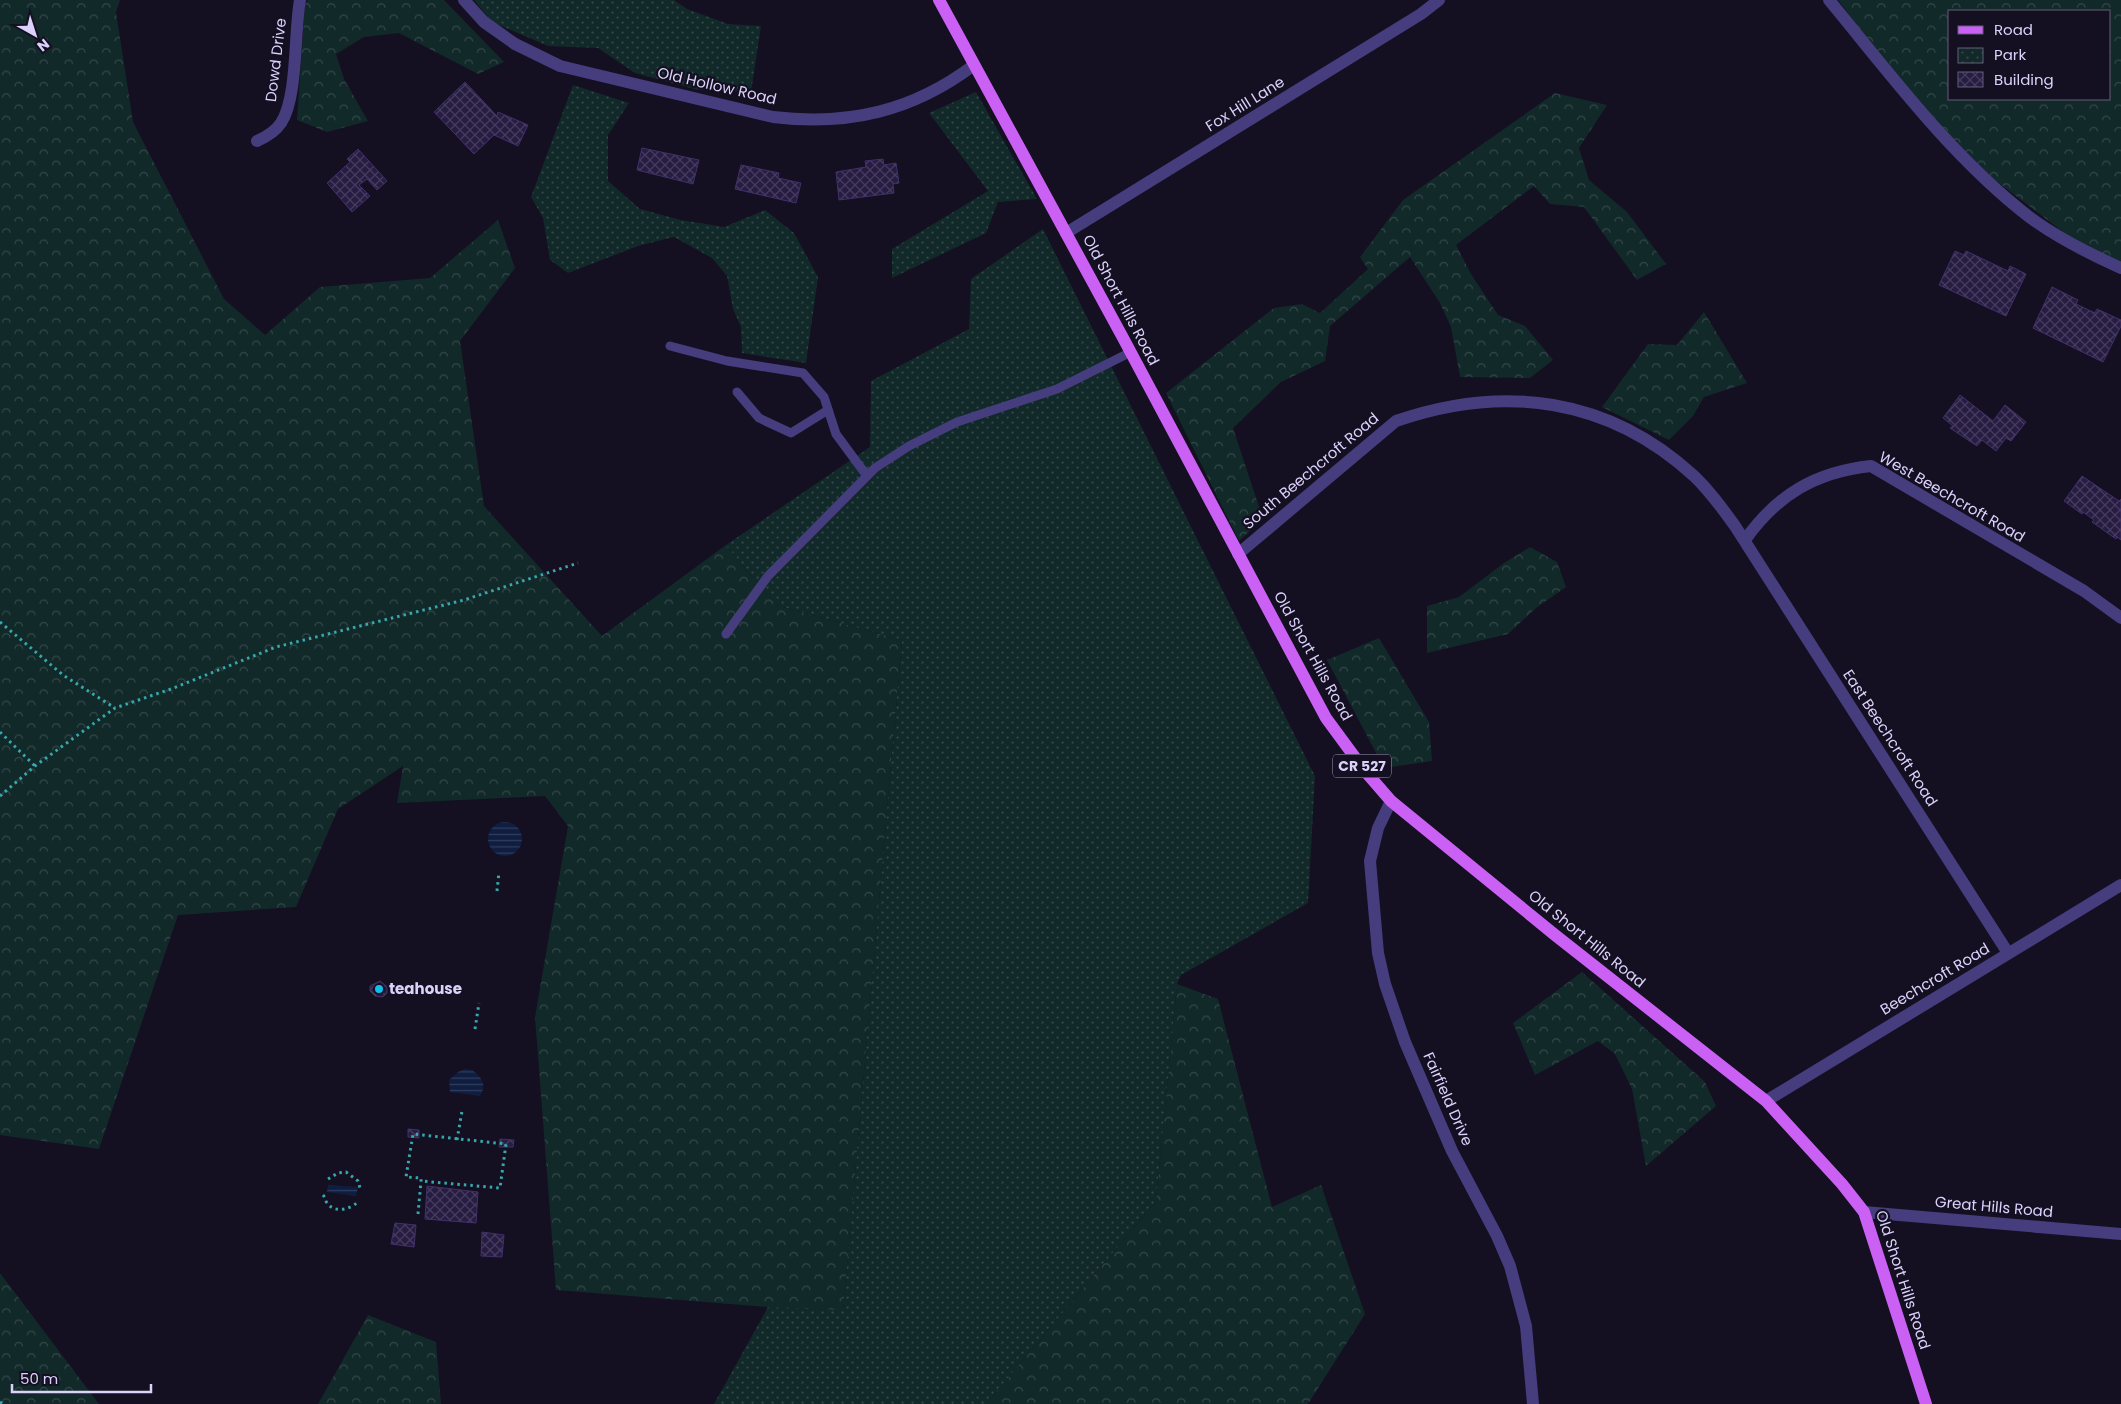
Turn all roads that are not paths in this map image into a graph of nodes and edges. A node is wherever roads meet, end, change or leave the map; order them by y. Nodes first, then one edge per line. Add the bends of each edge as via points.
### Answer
1 (300, 0) edge
2 (464, 0) edge
3 (939, 0) edge
4 (1439, 0) edge
5 (1829, 0) edge
6 (974, 65) junction
7 (256, 141) dead end
8 (1066, 233) junction
9 (2121, 268) edge
10 (670, 346) dead end
11 (1131, 352) junction
12 (737, 392) dead end
13 (828, 410) junction
14 (868, 476) junction
15 (1745, 540) junction
16 (1238, 554) junction
17 (2121, 618) edge
18 (726, 634) dead end
19 (1391, 801) junction
20 (2121, 885) edge
21 (2008, 954) junction
22 (1766, 1101) junction
23 (1864, 1212) junction
24 (2121, 1234) edge
25 (1533, 1404) edge
26 (1926, 1404) edge

1 - 7 street, Dowd Drive via 287,108 281,123 268,137
2 - 6 street, Old Hollow Road via 484,22 515,44 560,66 773,118 828,120 882,112 933,92
3 - 6 main road, Old Short Hills Road / CR 527
4 - 8 street, Fox Hill Lane
5 - 9 street via 1970,164 2029,217 2094,256
6 - 8 main road, Old Short Hills Road / CR 527
8 - 11 main road, Old Short Hills Road / CR 527
10 - 13 lane via 727,361 803,373 824,397
11 - 14 lane via 1057,389 958,422 909,446
11 - 16 main road, Old Short Hills Road / CR 527
12 - 13 lane via 759,418 792,433
13 - 14 lane via 836,434
14 - 18 lane via 768,576
15 - 16 street, South Beechcroft Road via 1715,498 1694,477 1656,447 1623,427 1586,413 1543,403 1510,400 1480,401 1423,412 1396,421
15 - 17 street, West Beechcroft Road via 1768,511 1793,491 1838,471 1871,466 2084,592
15 - 21 street, East Beechcroft Road
16 - 19 main road, Old Short Hills Road / CR 527 via 1326,718
19 - 22 main road, Old Short Hills Road / CR 527
19 - 25 street, Fairfield Drive via 1378,828 1370,861 1378,953 1385,984 1405,1042 1452,1151 1510,1266 1526,1326
20 - 21 street, Beechcroft Road
21 - 22 street, Beechcroft Road
22 - 23 main road, Old Short Hills Road / CR 527 via 1803,1139
23 - 24 street, Great Hills Road
23 - 26 main road, Old Short Hills Road / CR 527

